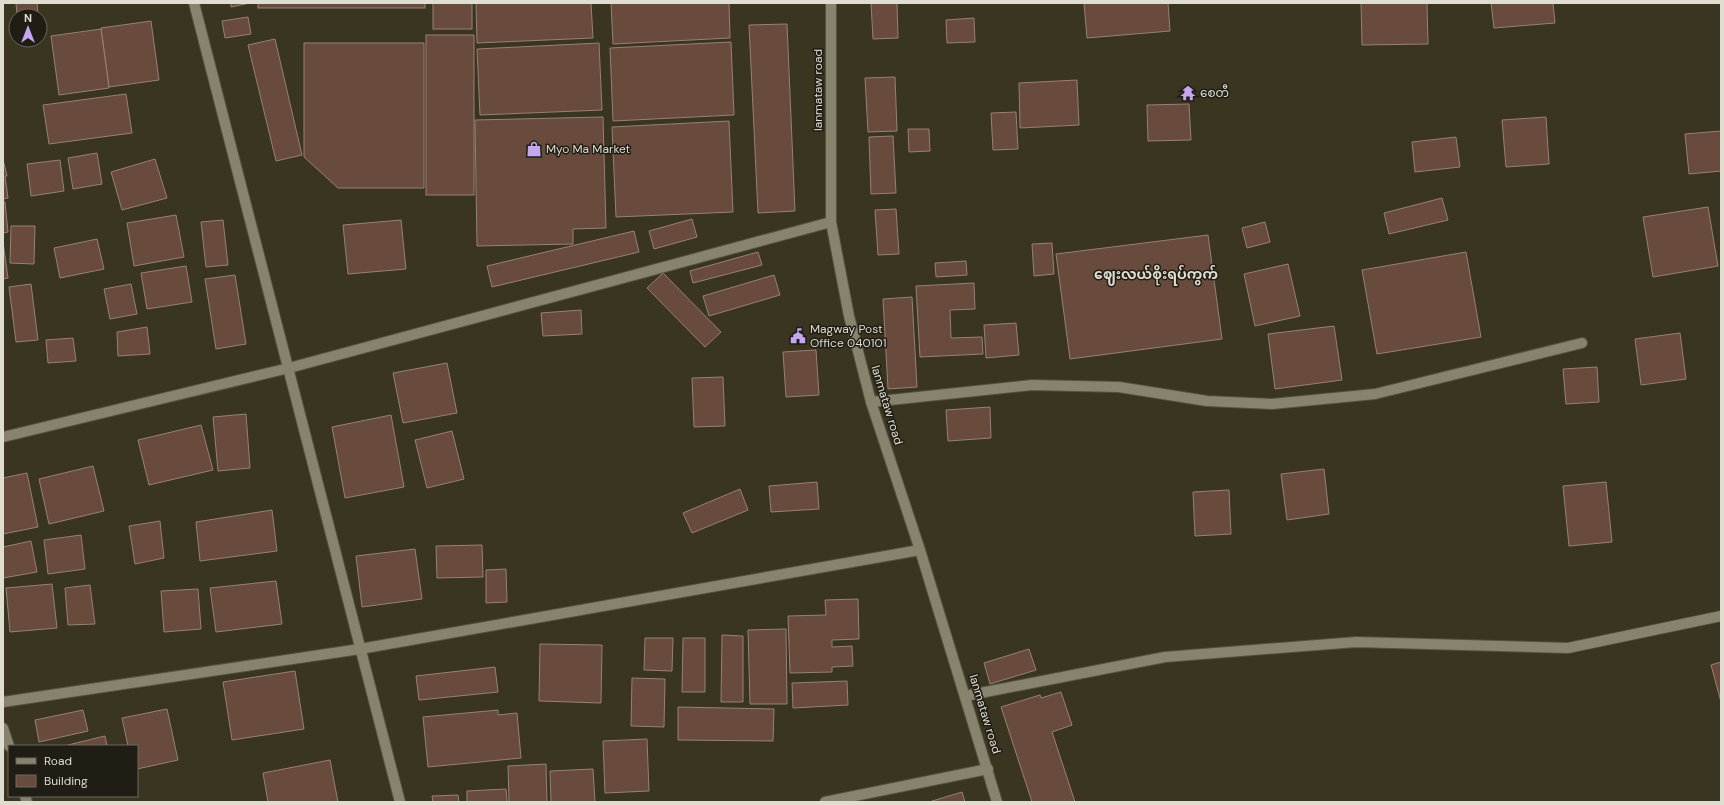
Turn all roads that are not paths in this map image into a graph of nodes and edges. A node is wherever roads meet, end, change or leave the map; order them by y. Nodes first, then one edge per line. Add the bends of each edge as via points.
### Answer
1 (194, 3) edge
2 (831, 3) edge
3 (831, 222) junction
4 (1582, 342) dead end
5 (289, 368) junction
6 (871, 402) junction
7 (3, 437) edge
8 (920, 550) junction
9 (1721, 616) edge
10 (360, 649) junction
11 (966, 696) junction
12 (3, 702) edge
13 (3, 728) edge
14 (9, 745) edge
15 (988, 770) junction
16 (400, 802) edge
17 (825, 802) edge
18 (997, 802) edge

1 - 5 street
2 - 3 street, lanmataw road
3 - 5 street
3 - 6 street, lanmataw road via 849,316
4 - 6 street via 1375,394 1272,404 1207,401 1119,387 1032,385
5 - 7 street
5 - 10 street
6 - 8 street, lanmataw road
8 - 10 street
8 - 11 street, lanmataw road
9 - 11 street via 1568,648 1356,642 1165,657
10 - 12 street
10 - 16 street
11 - 15 street, lanmataw road
13 - 14 street
15 - 17 street
15 - 18 street, lanmataw road

